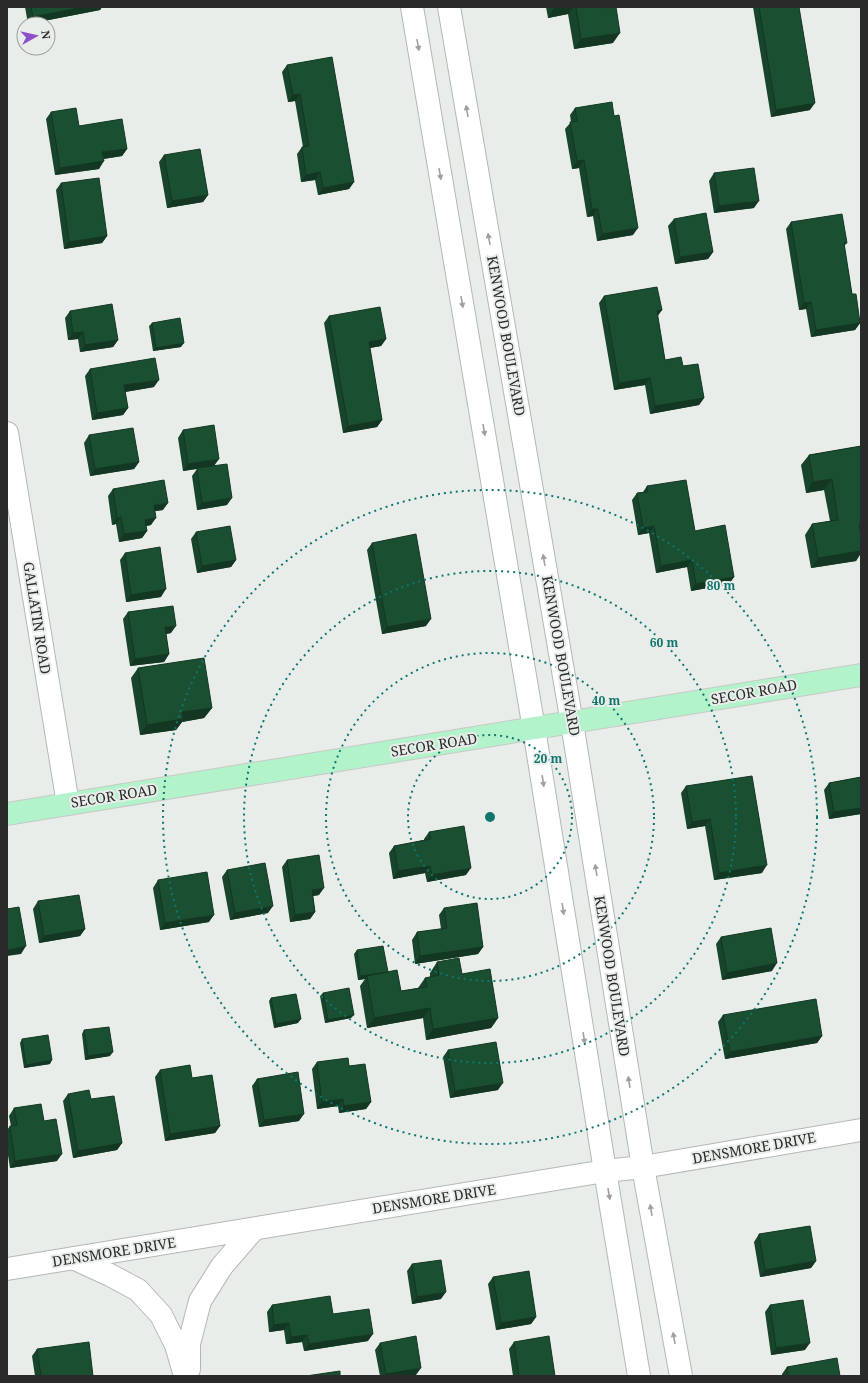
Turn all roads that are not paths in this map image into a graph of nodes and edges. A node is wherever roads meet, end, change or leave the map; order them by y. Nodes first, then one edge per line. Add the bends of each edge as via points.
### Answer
1 (412, 7) edge
2 (449, 7) edge
3 (7, 433) edge
4 (861, 674) edge
5 (572, 723) junction
6 (534, 729) junction
7 (68, 804) junction
8 (7, 814) edge
9 (861, 1130) edge
10 (643, 1167) junction
11 (605, 1171) junction
12 (254, 1229) junction
13 (73, 1258) junction
14 (7, 1269) edge
15 (185, 1376) edge
16 (190, 1376) edge
17 (639, 1376) edge
18 (681, 1376) edge

1 -> 6 street
5 -> 2 street, KENWOOD BOULEVARD
3 - 7 street, GALLATIN ROAD
4 - 5 main road, SECOR ROAD
5 - 6 main road, SECOR ROAD
10 -> 5 street, KENWOOD BOULEVARD
6 - 7 main road, SECOR ROAD
6 -> 11 street
7 - 8 main road, SECOR ROAD
9 - 10 street, DENSMORE DRIVE
10 - 11 street, DENSMORE DRIVE
18 -> 10 street, KENWOOD BOULEVARD
11 - 12 street, DENSMORE DRIVE
11 -> 17 street
12 - 13 street, DENSMORE DRIVE
12 - 16 street via 222,1266 200,1301 189,1344
13 - 14 street, DENSMORE DRIVE
13 - 15 street via 138,1290 160,1315 176,1345

